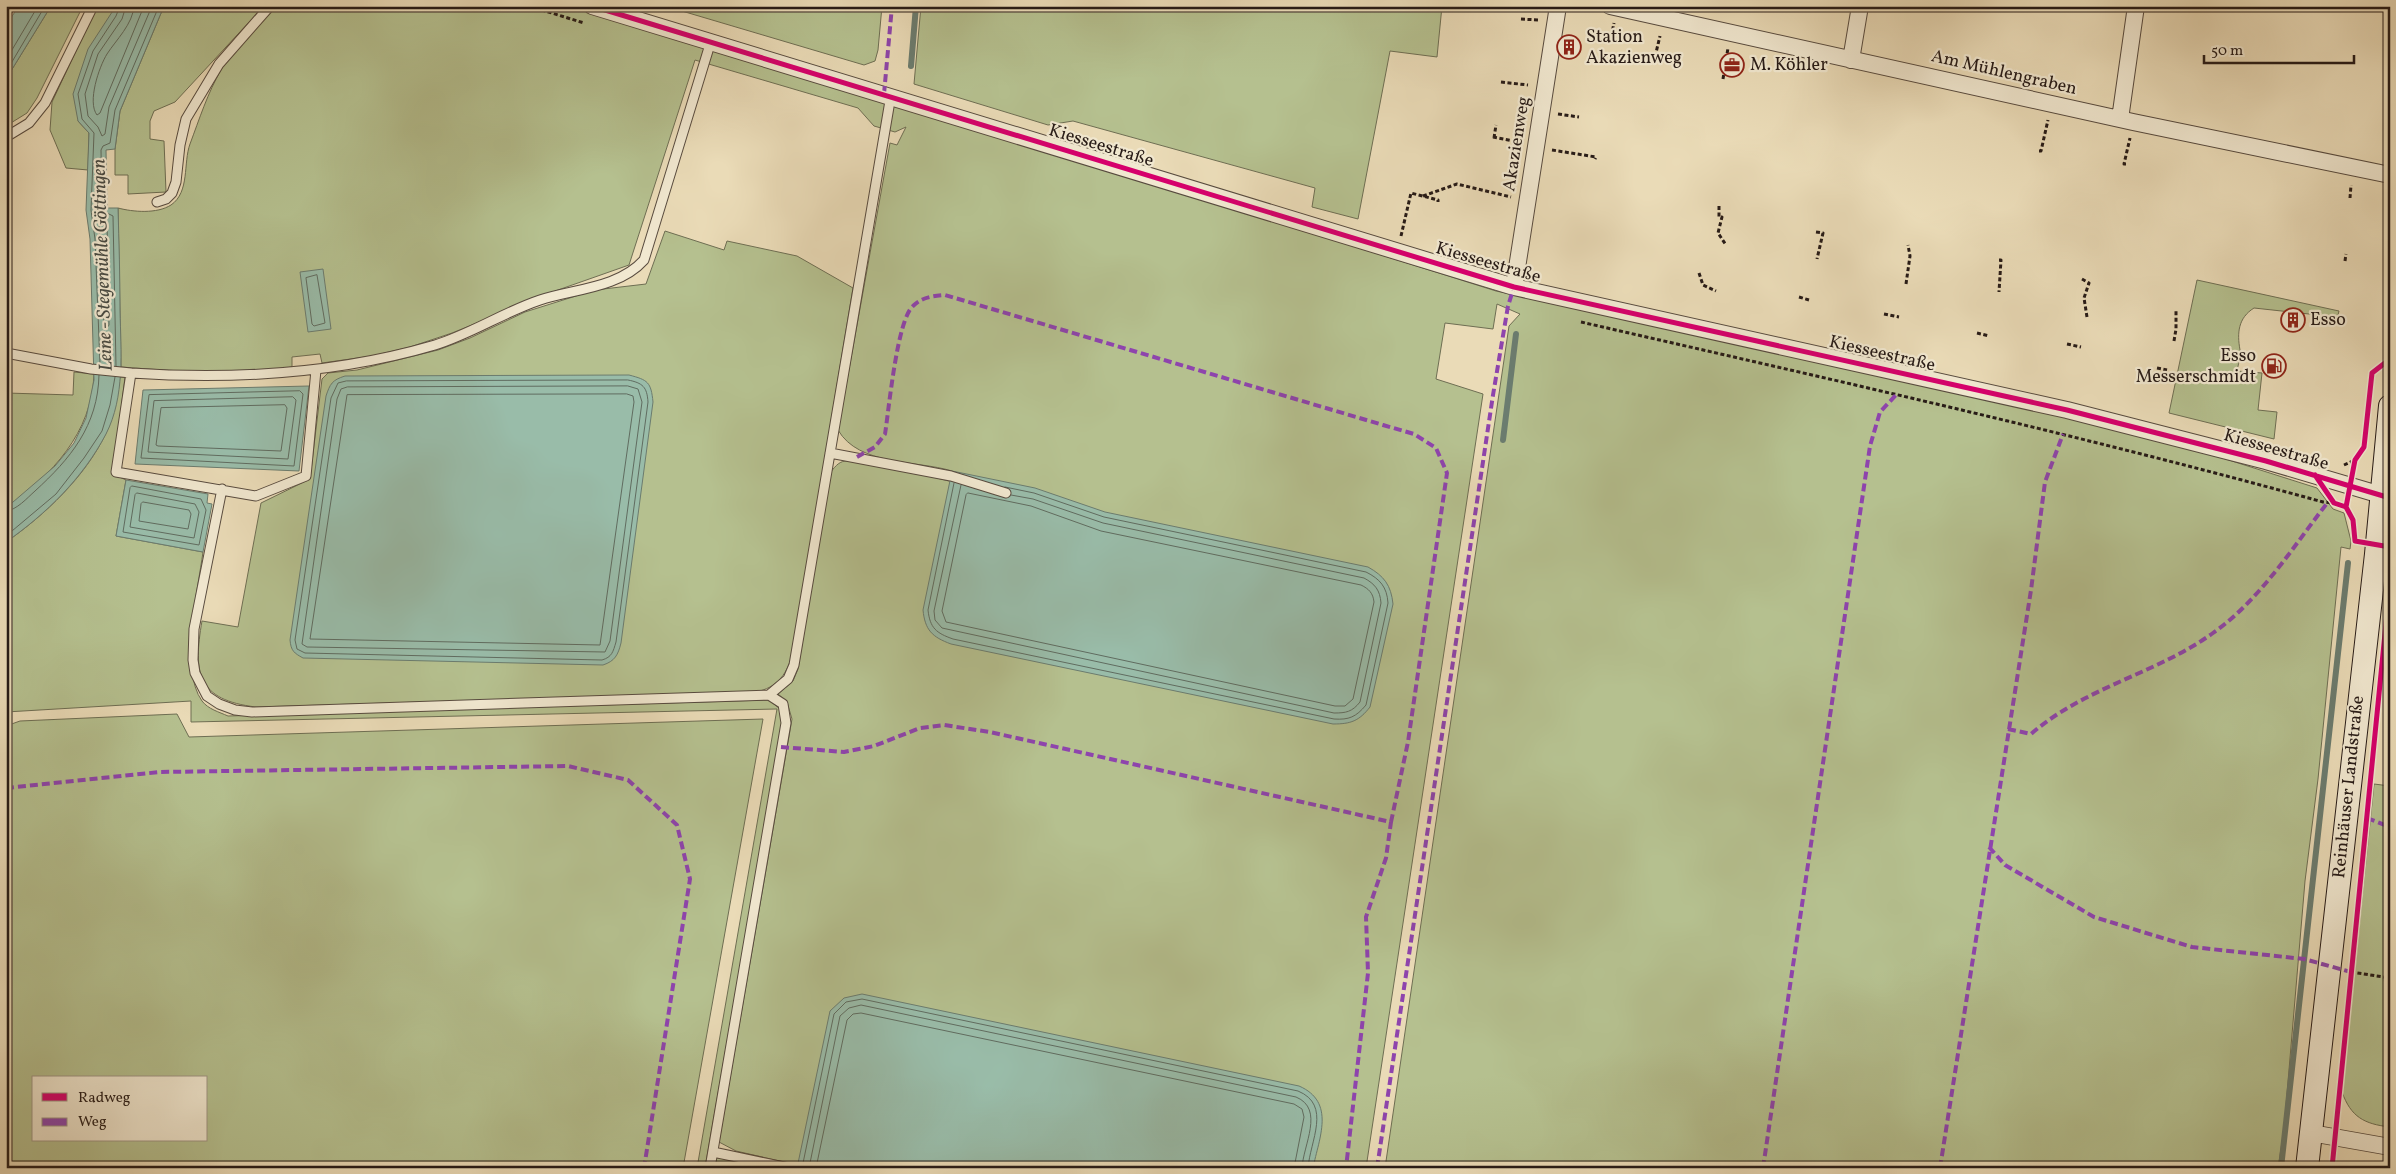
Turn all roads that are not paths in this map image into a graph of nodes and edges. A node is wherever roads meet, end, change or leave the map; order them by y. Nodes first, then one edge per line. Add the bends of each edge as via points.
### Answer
1 (93, 6) edge
2 (270, 6) edge
3 (592, 6) edge
4 (1558, 6) edge
5 (1610, 6) edge
6 (1860, 6) edge
7 (2136, 6) edge
8 (711, 41) junction
9 (1851, 60) junction
10 (891, 96) junction
11 (2126, 121) junction
12 (6, 137) edge
13 (2390, 175) edge
14 (157, 202) dead end
15 (1514, 287) junction
16 (6, 353) edge
17 (316, 370) junction
18 (126, 373) junction
19 (2390, 406) edge
20 (830, 453) junction
21 (222, 489) junction
22 (1006, 493) dead end
23 (2385, 497) edge
24 (769, 695) junction
25 (2311, 1133) junction
26 (2390, 1147) edge
27 (712, 1152) junction
28 (710, 1168) edge
29 (789, 1168) edge
30 (2307, 1168) edge

1 - 12 lane via 45,103 29,123
2 - 14 lane via 219,64 186,119 176,182 172,193
3 - 8 street, Kiesseestraße
4 - 15 street, Akazienweg
5 - 9 street, Am Mühlengraben
6 - 9 street
7 - 11 street
8 - 10 street, Kiesseestraße
8 - 17 lane via 644,260 634,271 619,279 538,301 437,345 378,360
9 - 11 street, Am Mühlengraben
10 - 15 street, Kiesseestraße
10 - 20 lane
11 - 13 street, Am Mühlengraben
15 - 23 street, Kiesseestraße via 2067,410 2316,475
16 - 18 lane
17 - 18 lane via 171,376
17 - 21 lane via 306,476 256,496
18 - 21 lane via 116,472
19 - 23 main road, Reinhäuser Landstraße via 2374,448
20 - 22 lane via 951,476
20 - 24 lane via 794,664 788,679
21 - 24 lane via 193,645 195,673 200,686 219,704 252,712
23 - 25 main road, Reinhäuser Landstraße
24 - 27 lane via 783,704 786,723
25 - 26 street
25 - 30 main road, Reinhäuser Landstraße
27 - 28 lane
27 - 29 lane

